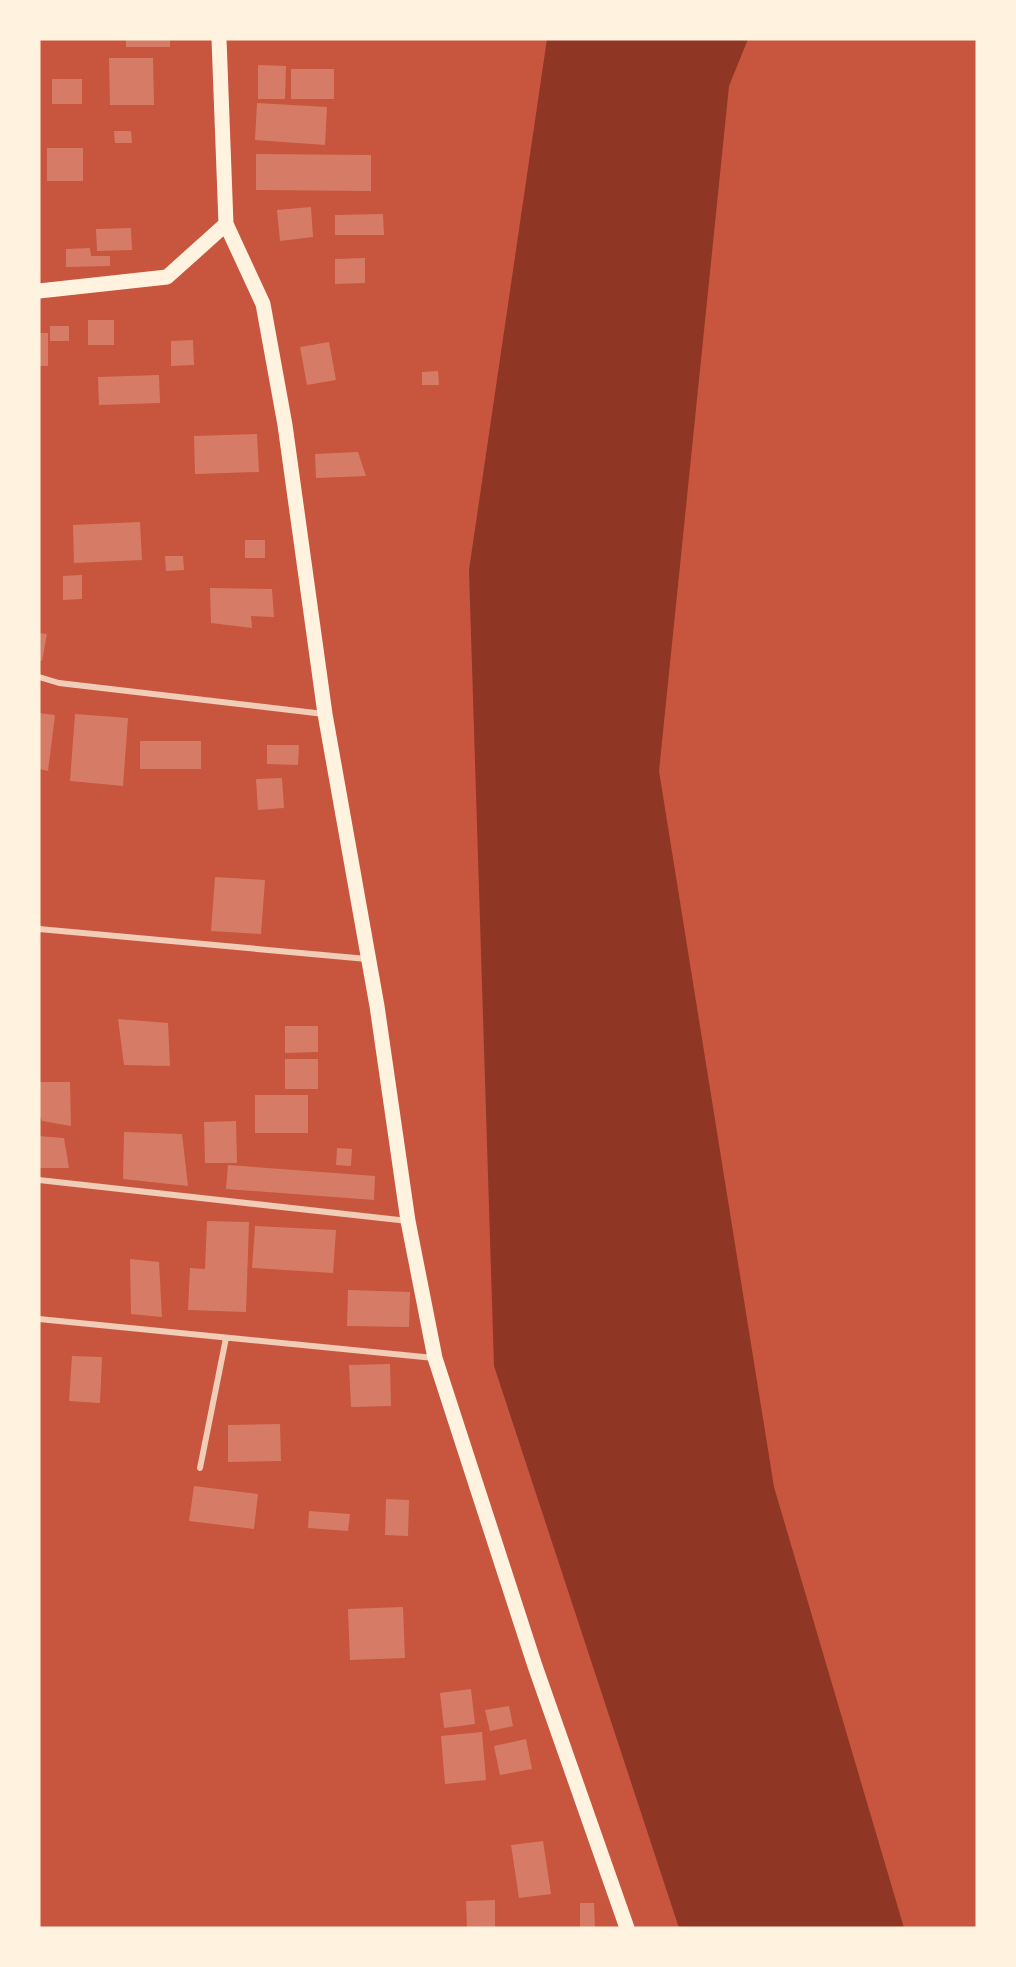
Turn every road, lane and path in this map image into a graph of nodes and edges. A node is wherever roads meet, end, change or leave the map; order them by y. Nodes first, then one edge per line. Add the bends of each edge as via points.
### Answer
1 (219, 39) edge
2 (226, 224) junction
3 (39, 291) edge
4 (39, 677) edge
5 (325, 714) junction
6 (39, 929) edge
7 (368, 959) junction
8 (39, 1180) edge
9 (408, 1221) junction
10 (39, 1319) edge
11 (226, 1338) junction
12 (435, 1358) junction
13 (200, 1468) dead end
14 (627, 1928) edge

1 - 2 main road
2 - 3 main road via 167,277
2 - 5 main road via 263,304 285,426
4 - 5 street via 59,683
5 - 7 main road
6 - 7 street
7 - 9 main road
8 - 9 street
9 - 12 main road
10 - 11 street
11 - 12 street
11 - 13 street
12 - 14 main road via 535,1666

